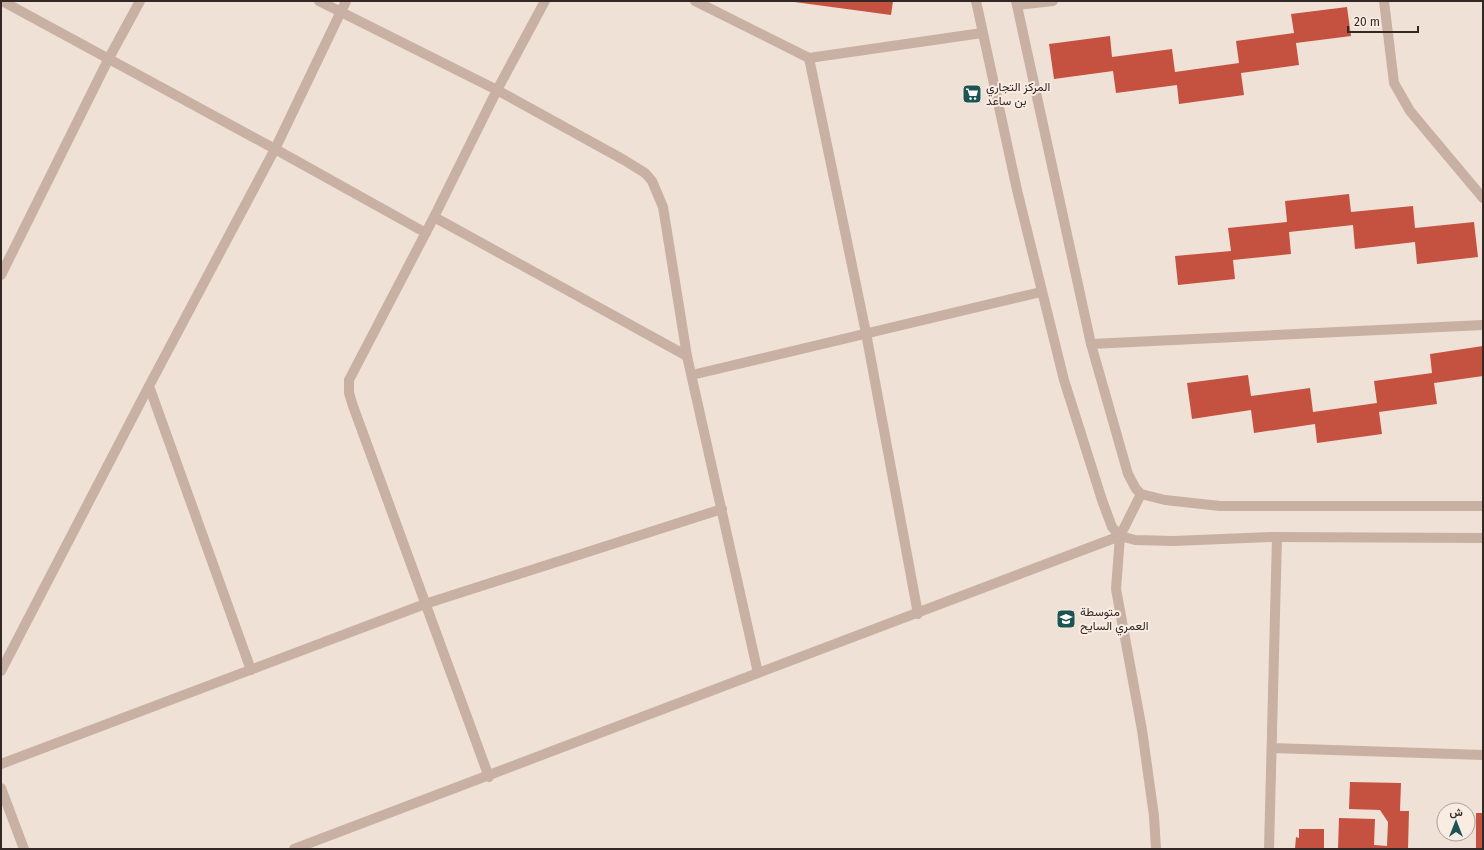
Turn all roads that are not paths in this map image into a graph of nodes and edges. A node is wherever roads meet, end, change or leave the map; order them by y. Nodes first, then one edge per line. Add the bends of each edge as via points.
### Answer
1 (2, 1) edge
2 (140, 1) edge
3 (319, 1) edge
4 (346, 1) edge
5 (545, 1) edge
6 (695, 1) edge
7 (976, 1) edge
8 (1053, 1) edge
9 (1384, 1) edge
10 (1016, 3) edge
11 (340, 12) junction
12 (982, 33) junction
13 (109, 58) junction
14 (809, 58) junction
15 (498, 90) junction
16 (276, 149) junction
17 (1483, 198) edge
18 (434, 217) junction
19 (426, 234) junction
20 (1, 274) edge
21 (1041, 292) junction
22 (1483, 325) edge
23 (866, 333) junction
24 (1092, 344) junction
25 (686, 356) junction
26 (692, 375) junction
27 (149, 386) junction
28 (1141, 494) junction
29 (1483, 506) edge
30 (722, 509) junction
31 (1120, 536) junction
32 (1277, 537) junction
33 (1483, 538) edge
34 (425, 604) junction
35 (918, 614) junction
36 (251, 670) junction
37 (1, 671) edge
38 (758, 673) junction
39 (1272, 748) junction
40 (1483, 755) edge
41 (1, 764) edge
42 (489, 777) junction
43 (1, 788) edge
44 (24, 849) edge
45 (294, 849) edge
46 (1156, 849) edge
47 (1269, 849) edge

1 - 13 street
2 - 13 street
3 - 11 street
4 - 11 street
5 - 15 street
6 - 14 street
7 - 12 street
8 - 10 street
9 - 17 street via 1394,83 1410,111
10 - 24 street
11 - 15 street
11 - 16 street
12 - 14 street
12 - 21 street
13 - 16 street
13 - 20 street
14 - 23 street
15 - 18 street
15 - 25 street via 624,160 645,173 652,181 663,207
16 - 19 street
16 - 27 street
18 - 19 street
18 - 25 street
19 - 34 street via 350,380 353,406
21 - 23 street
21 - 31 street via 1064,380 1102,500 1112,527
22 - 24 street
23 - 26 street
23 - 35 street
24 - 28 street via 1128,474
25 - 26 street
26 - 30 street
27 - 36 street
27 - 37 street
28 - 29 street via 1165,500 1220,506
28 - 31 street
30 - 34 street
30 - 38 street
31 - 32 street via 1135,540 1174,541
31 - 35 street
31 - 46 street via 1116,589 1142,730
32 - 33 street
32 - 39 street
34 - 36 street
34 - 42 street
35 - 38 street
36 - 41 street
38 - 42 street
39 - 40 street
39 - 47 street
42 - 45 street
43 - 44 street

